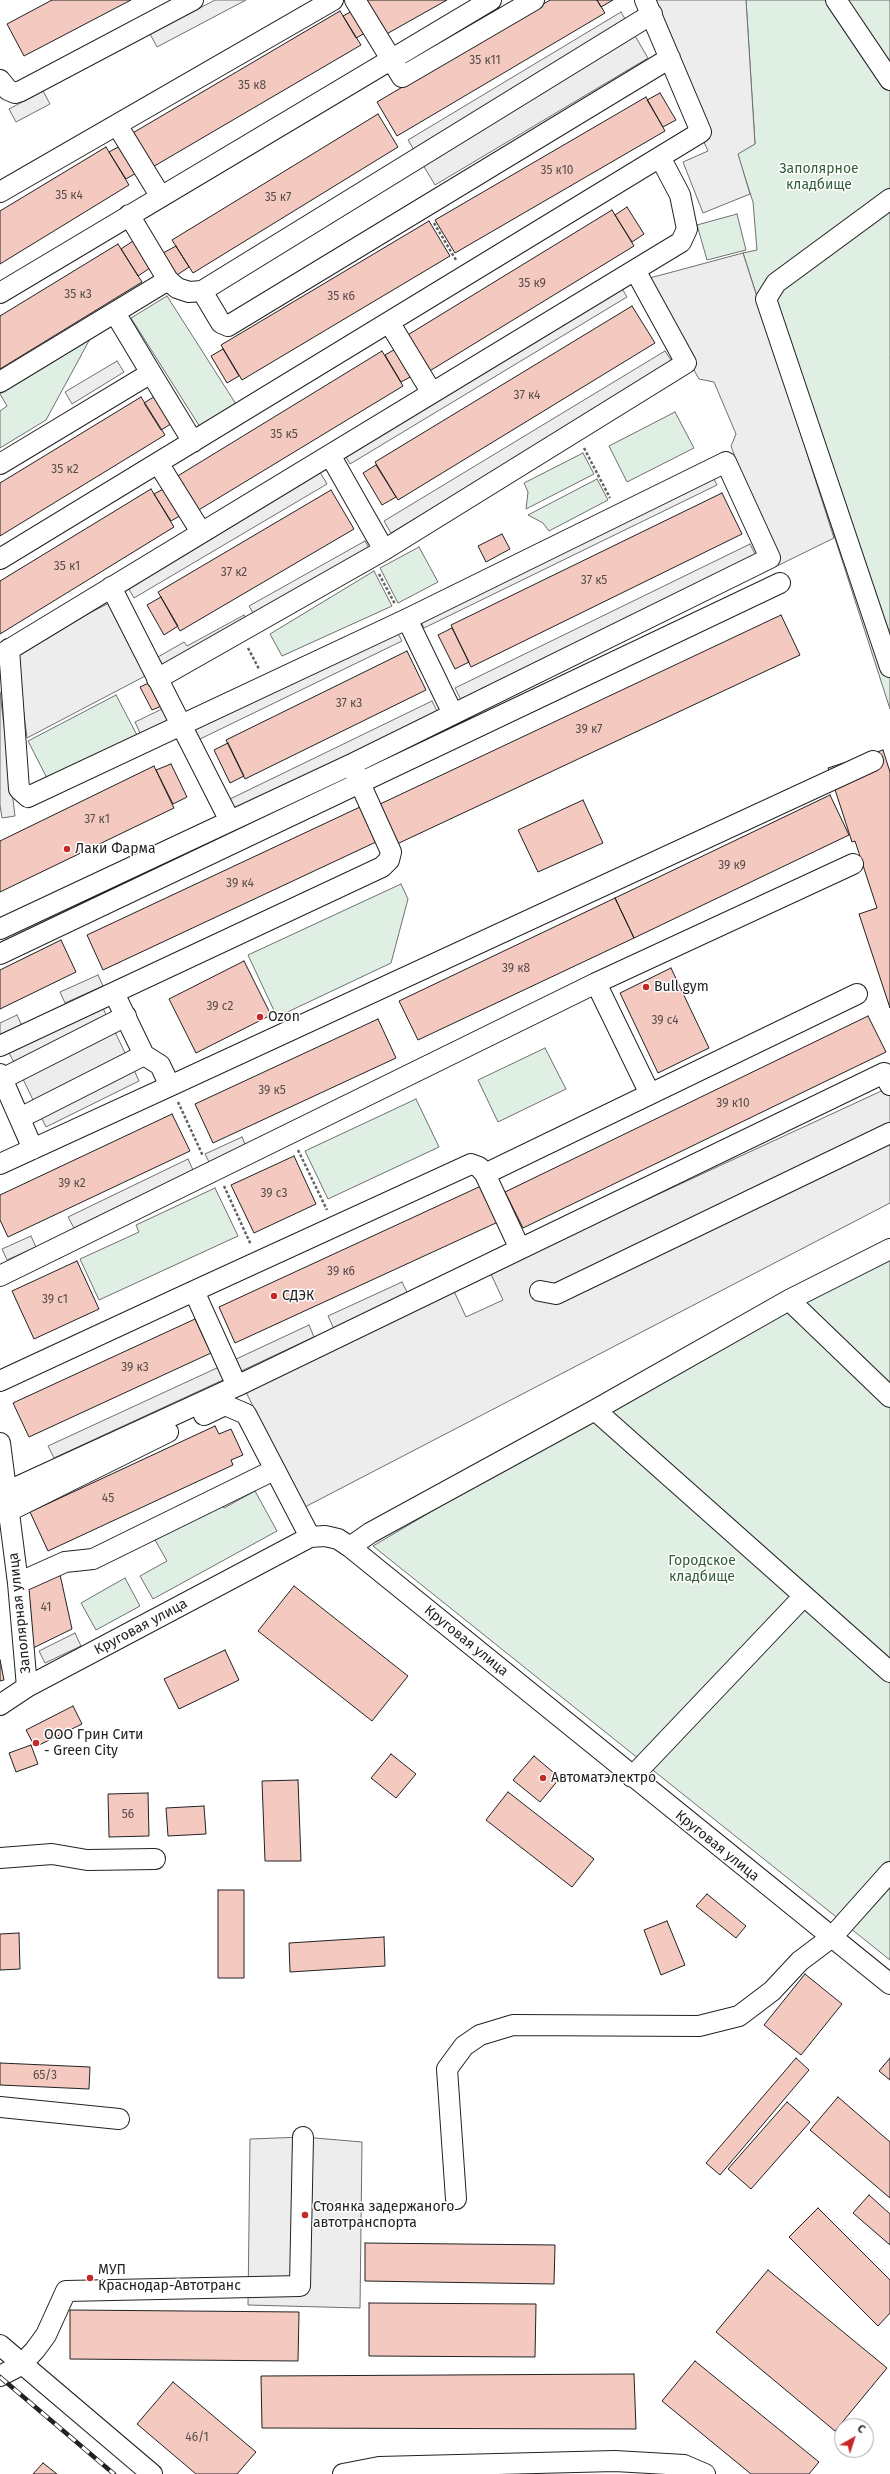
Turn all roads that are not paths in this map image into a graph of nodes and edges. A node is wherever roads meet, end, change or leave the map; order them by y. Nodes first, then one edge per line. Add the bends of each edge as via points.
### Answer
1 (193, 0) edge
2 (333, 0) edge
3 (355, 0) edge
4 (491, 0) edge
5 (534, 0) edge
6 (836, 0) edge
7 (648, 7) edge
8 (670, 58) junction
9 (390, 60) junction
10 (0, 80) edge
11 (890, 80) edge
12 (117, 125) junction
13 (660, 157) junction
14 (0, 192) edge
15 (161, 197) junction
16 (890, 199) edge
17 (129, 215) junction
18 (635, 270) junction
19 (168, 280) junction
20 (202, 291) junction
21 (0, 293) edge
22 (115, 312) junction
23 (388, 322) junction
24 (151, 373) junction
25 (0, 382) edge
26 (432, 393) junction
27 (193, 442) junction
28 (330, 455) junction
29 (158, 463) junction
30 (0, 464) edge
31 (201, 532) junction
32 (377, 554) junction
33 (0, 560) edge
34 (780, 583) dead end
35 (111, 587) junction
36 (405, 619) junction
37 (5, 652) edge
38 (890, 667) edge
39 (157, 679) junction
40 (453, 714) junction
41 (181, 725) junction
42 (873, 761) dead end
43 (352, 764) junction
44 (360, 783) junction
45 (230, 821) junction
46 (853, 864) dead end
47 (0, 929) edge
48 (0, 954) edge
49 (596, 983) junction
50 (114, 993) junction
51 (857, 994) dead end
52 (126, 1016) junction
53 (0, 1046) edge
54 (144, 1056) junction
55 (1, 1076) edge
56 (890, 1085) edge
57 (170, 1086) junction
58 (650, 1094) junction
59 (20, 1118) junction
60 (890, 1132) edge
61 (33, 1149) junction
62 (0, 1164) edge
63 (485, 1174) junction
64 (520, 1249) junction
65 (890, 1249) edge
66 (0, 1276) edge
67 (194, 1291) junction
68 (540, 1291) dead end
69 (790, 1300) junction
70 (0, 1381) edge
71 (237, 1386) junction
72 (890, 1396) edge
73 (595, 1410) junction
74 (0, 1443) edge
75 (274, 1470) junction
76 (6, 1492) junction
77 (9, 1511) junction
78 (310, 1537) junction
79 (350, 1547) junction
80 (18, 1583) junction
81 (803, 1598) junction
82 (890, 1672) edge
83 (27, 1687) junction
84 (0, 1705) edge
85 (632, 1777) junction
86 (0, 1858) edge
87 (155, 1859) dead end
88 (890, 1872) edge
89 (832, 1937) junction
90 (890, 1984) edge
91 (0, 2107) edge
92 (119, 2119) dead end
93 (303, 2137) dead end
94 (456, 2198) dead end
95 (0, 2345) edge
96 (21, 2365) junction
97 (0, 2376) edge
98 (152, 2474) edge
99 (343, 2474) edge
100 (705, 2474) edge

1 - 10 street via 21,92 8,90
2 - 12 street
3 - 9 street
4 - 9 street
5 - 9 street via 404,77 399,76
6 - 11 street
7 - 8 street
7 - 20 street
8 - 13 street via 701,132
8 - 20 street via 228,326 221,323
9 - 15 street
12 - 14 street
12 - 15 street
13 - 18 street via 680,195 687,229 681,242
13 - 23 street
15 - 17 street
16 - 38 street via 776,283 766,299
17 - 19 street
17 - 21 street
18 - 26 street
18 - 32 street via 686,363
19 - 20 street via 177,288 189,292
19 - 22 street
22 - 24 street
22 - 25 street
23 - 26 street
23 - 27 street
24 - 27 street
24 - 30 street
26 - 28 street
27 - 29 street
28 - 31 street
28 - 32 street
29 - 31 street
29 - 33 street
31 - 35 street
32 - 39 street
34 - 44 street
35 - 37 street
35 - 39 street
36 - 40 street
36 - 40 street via 726,462 770,558
36 - 41 street
37 - 41 street via 19,789 28,796
39 - 41 street
40 - 43 street
41 - 45 street
42 - 57 street
43 - 44 street
43 - 45 street
44 - 48 street
44 - 50 street via 391,852 389,860 382,867
45 - 47 street
46 - 49 street
49 - 58 street
49 - 66 street
50 - 52 street
50 - 53 street
51 - 58 street
52 - 54 street
52 - 55 street
54 - 57 street via 160,1065
54 - 59 street
55 - 59 street
56 - 64 street via 884,1073
57 - 61 street
58 - 63 street
59 - 61 street
60 - 68 street via 556,1294
61 - 62 street
63 - 64 street
63 - 67 street via 479,1167 471,1164 464,1166
64 - 71 street
65 - 69 street
67 - 70 street
67 - 71 street
69 - 72 street
69 - 73 street
71 - 76 street
73 - 79 street via 370,1533
73 - 81 street
74 - 76 street, Заполярная улица
75 - 77 street via 246,1414 225,1405
75 - 78 street
75 - 80 street via 93,1559 65,1562
76 - 77 street, Заполярная улица
77 - 80 street, Заполярная улица
78 - 79 street, Круговая улица via 338,1539
78 - 83 street, Круговая улица
79 - 85 street, Круговая улица
80 - 83 street, Заполярная улица
81 - 82 street
81 - 85 street
83 - 84 street, Круговая улица
85 - 89 street, Круговая улица
86 - 87 street via 52,1854 86,1860
88 - 89 street
89 - 90 street, Круговая улица
89 - 94 street via 800,1961 772,1991 739,2016 699,2026 513,2025 480,2035 464,2046 447,2069
91 - 92 street
93 - 96 street via 300,2286 66,2291 46,2334
95 - 96 street
96 - 97 street
96 - 98 street
99 - 100 street via 379,2467 615,2461 684,2465

